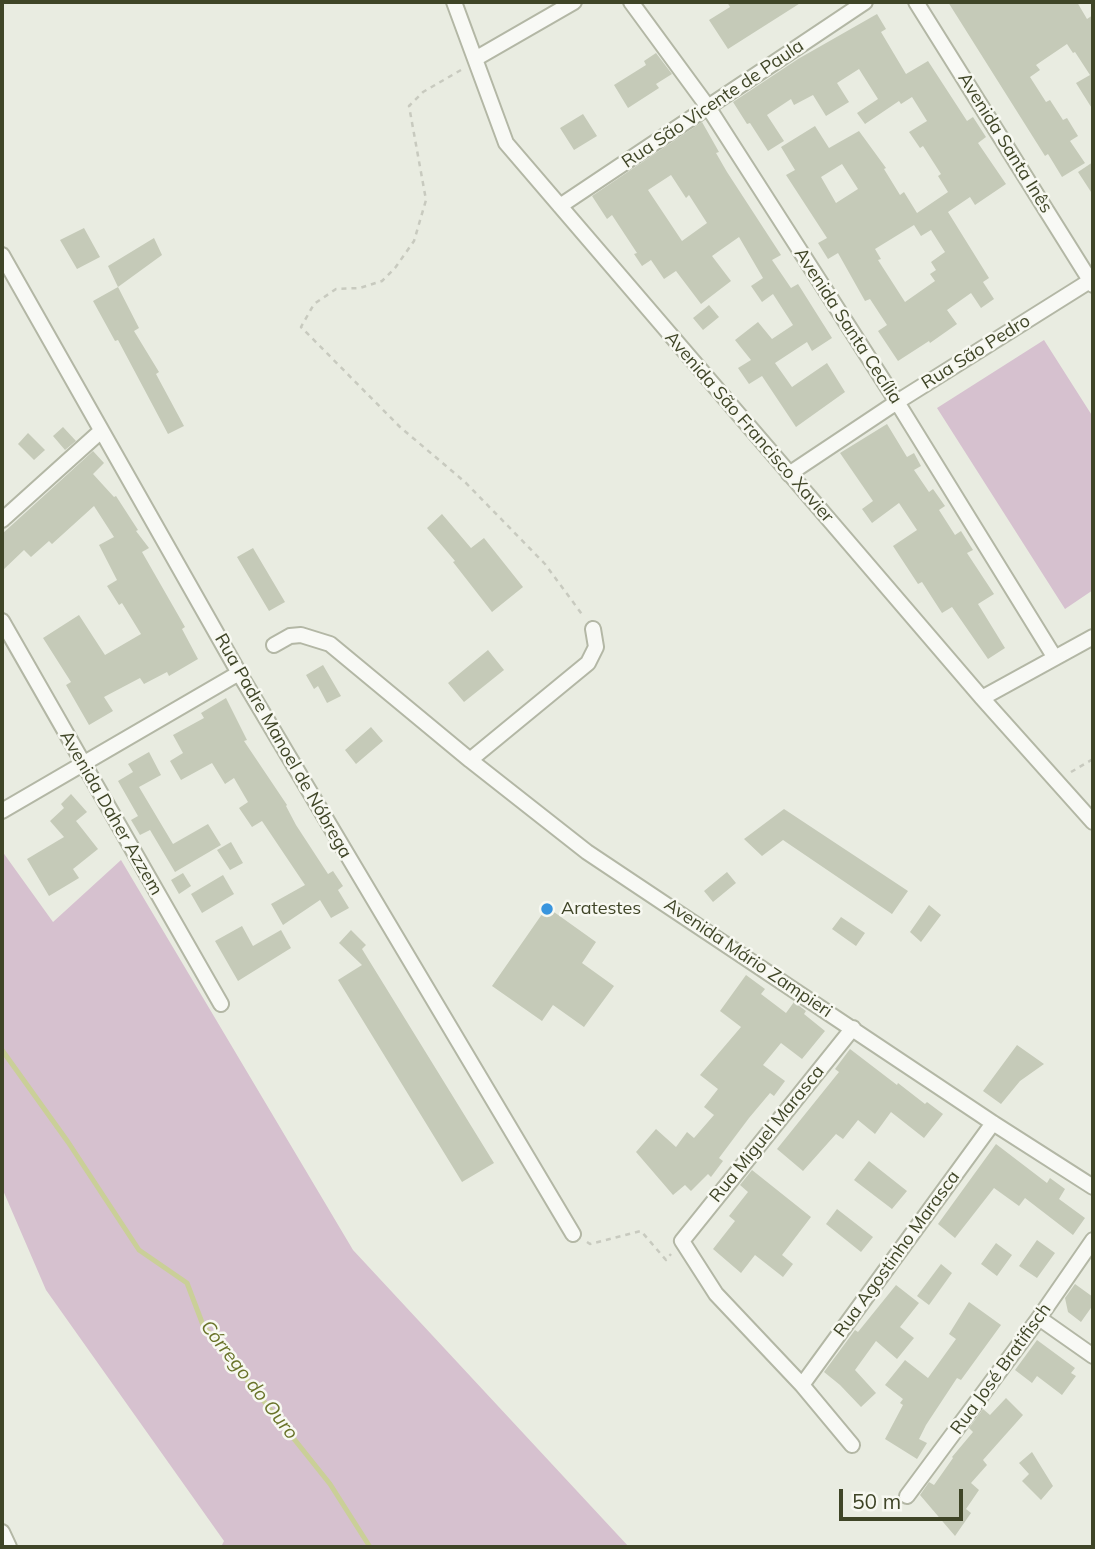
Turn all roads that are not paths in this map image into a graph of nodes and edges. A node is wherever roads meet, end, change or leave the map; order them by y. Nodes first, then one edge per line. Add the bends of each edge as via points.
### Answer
1 (454, 2) edge
2 (573, 2) edge
3 (631, 2) edge
4 (865, 2) edge
5 (916, 2) edge
6 (475, 59) junction
7 (708, 107) junction
8 (560, 206) junction
9 (2, 255) edge
10 (1092, 281) edge
11 (897, 401) junction
12 (101, 431) junction
13 (789, 474) junction
14 (2, 520) edge
15 (2, 621) edge
16 (593, 629) road end
17 (1093, 637) edge
18 (274, 645) dead end
19 (1055, 658) junction
20 (239, 673) junction
21 (982, 698) junction
22 (470, 760) junction
23 (82, 764) junction
24 (2, 811) edge
25 (1093, 822) edge
26 (221, 1004) dead end
27 (853, 1027) junction
28 (993, 1123) junction
29 (1093, 1187) edge
30 (573, 1234) road end
31 (1093, 1240) edge
32 (1039, 1318) junction
33 (1093, 1356) edge
34 (802, 1385) junction
35 (852, 1445) dead end
36 (907, 1496) dead end
37 (2, 1532) edge
38 (9, 1547) edge

1 - 6 street, Avenida São Francisco Xavier
2 - 6 street
3 - 7 street, Avenida Santa Cecília
4 - 7 street, Rua São Vicente de Paula
5 - 10 street, Avenida Santa Inês
6 - 8 street, Avenida São Francisco Xavier via 506,143
7 - 8 street, Rua São Vicente de Paula
7 - 11 street, Avenida Santa Cecília
8 - 13 street, Avenida São Francisco Xavier
9 - 12 street, Rua Padre Manoel de Nóbrega
10 - 11 street, Rua São Pedro
11 - 13 street, Rua São Pedro
11 - 19 street, Avenida Santa Cecília
12 - 14 street
12 - 20 street, Rua Padre Manoel de Nóbrega
13 - 21 street, Avenida São Francisco Xavier
15 - 23 street, Avenida Daher Azzem
16 - 22 street via 596,647 588,663
17 - 19 street
18 - 22 street, Avenida Mário Zampieri via 301,635 330,644
19 - 21 street
20 - 23 street
20 - 30 street, Rua Padre Manoel de Nóbrega
21 - 25 street, Avenida São Francisco Xavier
22 - 27 street, Avenida Mário Zampieri via 587,852
23 - 24 street
23 - 26 street, Avenida Daher Azzem
27 - 28 street, Avenida Mário Zampieri
27 - 34 street, Rua Miguel Marasca via 682,1241 716,1294
28 - 29 street, Avenida Mário Zampieri
28 - 34 street, Rua Agostinho Marasca
31 - 32 street, Rua José Bratifisch
32 - 33 street
32 - 36 street, Rua José Bratifisch
34 - 35 street
37 - 38 street

